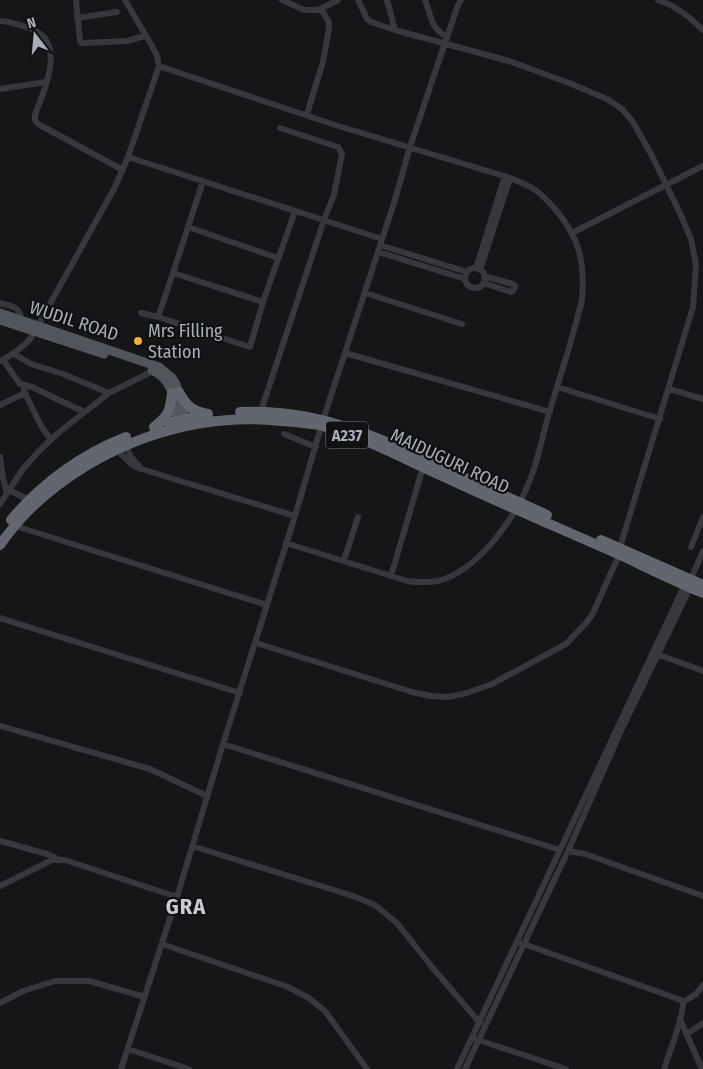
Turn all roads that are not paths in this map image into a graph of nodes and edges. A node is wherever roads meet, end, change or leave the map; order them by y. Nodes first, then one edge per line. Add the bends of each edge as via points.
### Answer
1 (76, 0) edge
2 (125, 0) edge
3 (282, 0) edge
4 (338, 0) edge
5 (358, 0) edge
6 (387, 0) edge
7 (425, 0) edge
8 (462, 0) edge
9 (658, 0) edge
10 (326, 3) edge
11 (318, 10) junction
12 (117, 12) dead end
13 (77, 18) junction
14 (0, 21) edge
15 (395, 30) junction
16 (703, 30) edge
17 (145, 36) junction
18 (447, 37) junction
19 (445, 44) junction
20 (159, 66) junction
21 (46, 82) junction
22 (0, 89) edge
23 (306, 114) junction
24 (280, 128) dead end
25 (410, 147) junction
26 (128, 157) junction
27 (703, 166) edge
28 (123, 170) junction
29 (508, 177) junction
30 (203, 181) junction
31 (666, 186) junction
32 (295, 210) junction
33 (324, 220) junction
34 (188, 227) junction
35 (572, 233) junction
36 (381, 242) junction
37 (378, 252) junction
38 (278, 258) junction
39 (437, 267) junction
40 (480, 271) junction
41 (173, 273) junction
42 (466, 275) junction
43 (483, 283) junction
44 (364, 293) junction
45 (263, 302) junction
46 (0, 303) edge
47 (0, 313) edge
48 (141, 314) dead end
49 (158, 317) junction
50 (0, 320) edge
51 (22, 320) junction
52 (462, 324) dead end
53 (36, 329) junction
54 (345, 353) junction
55 (14, 354) junction
56 (2, 360) edge
57 (139, 363) junction
58 (153, 371) junction
59 (22, 385) junction
60 (557, 387) junction
61 (669, 389) junction
62 (176, 392) junction
63 (25, 393) junction
64 (109, 393) junction
65 (703, 399) edge
66 (0, 406) edge
67 (261, 411) junction
68 (84, 412) junction
69 (550, 412) junction
70 (212, 415) junction
71 (660, 419) junction
72 (182, 423) junction
73 (322, 423) junction
74 (154, 427) junction
75 (284, 434) dead end
76 (51, 440) junction
77 (120, 447) junction
78 (316, 447) junction
79 (0, 457) edge
80 (422, 467) junction
81 (142, 469) junction
82 (8, 491) junction
83 (30, 500) junction
84 (0, 504) edge
85 (518, 506) junction
86 (295, 516) junction
87 (358, 517) dead end
88 (703, 517) edge
89 (15, 526) junction
90 (0, 534) edge
91 (286, 543) junction
92 (0, 545) edge
93 (691, 547) dead end
94 (620, 551) junction
95 (703, 551) edge
96 (344, 560) junction
97 (391, 576) junction
98 (692, 582) edge
99 (703, 593) edge
100 (267, 605) junction
101 (0, 618) edge
102 (256, 643) junction
103 (655, 654) junction
104 (703, 671) edge
105 (240, 694) junction
106 (0, 726) edge
107 (223, 744) junction
108 (207, 796) junction
109 (0, 841) edge
110 (192, 846) junction
111 (560, 850) junction
112 (568, 850) junction
113 (58, 859) junction
114 (0, 886) edge
115 (703, 896) edge
116 (177, 897) junction
117 (521, 942) junction
118 (162, 944) junction
119 (703, 985) edge
120 (145, 997) junction
121 (683, 1002) junction
122 (0, 1003) edge
123 (680, 1019) junction
124 (703, 1023) edge
125 (482, 1024) junction
126 (687, 1034) junction
127 (475, 1039) junction
128 (128, 1049) junction
129 (121, 1069) edge
130 (189, 1069) edge
131 (367, 1069) edge
132 (457, 1069) edge
133 (465, 1069) edge
134 (566, 1069) edge
135 (664, 1069) edge
136 (702, 1069) edge

1 - 13 street
2 - 17 street
3 - 11 street via 304,10
4 - 10 street
5 - 15 street via 369,21
6 - 15 street
7 - 18 street via 432,23
8 - 18 street
9 - 16 street via 686,14
10 - 11 street
11 - 23 street via 326,16 329,28 323,62
12 - 13 street
13 - 17 street via 82,44 128,41
14 - 21 street via 29,28 46,40 51,66
15 - 19 street
17 - 20 street
18 - 19 street
19 - 25 street
19 - 31 street via 509,61 608,99 633,122
20 - 23 street
20 - 26 street
21 - 22 street
21 - 28 street via 35,115 38,124
23 - 25 street
24 - 33 street via 338,147 342,154 334,194
25 - 29 street
25 - 36 street
26 - 28 street
26 - 30 street
27 - 31 street
28 - 53 street
29 - 35 street via 533,188 547,200
29 - 40 street
30 - 32 street
30 - 34 street
31 - 35 street
31 - 61 street via 691,239 696,265 694,307
32 - 33 street
32 - 38 street
33 - 36 street
33 - 67 street
34 - 38 street
34 - 41 street
35 - 60 street via 584,279 582,300
36 - 37 street
36 - 39 street
37 - 39 street
37 - 44 street
38 - 45 street
39 - 42 street
40 - 42 street via 471,268
40 - 43 street
40 - 43 street via 515,286 511,292
41 - 45 street
41 - 49 street
42 - 43 street via 467,284 471,287
44 - 52 street
44 - 54 street
45 - 49 street via 250,347
46 - 51 street via 18,309
47 - 51 main road, WUDIL ROAD
48 - 49 street
50 - 53 main road, WUDIL ROAD
51 - 53 main road, WUDIL ROAD
53 - 55 street
53 - 57 main road, WUDIL ROAD
54 - 69 street
54 - 73 street
55 - 56 street
55 - 64 street via 31,364
56 - 59 street
57 - 58 main road, WUDIL ROAD
57 - 62 main road, WUDIL ROAD via 159,367 166,372 176,384
58 - 62 main road, WUDIL ROAD
58 - 64 street
59 - 63 street
59 - 68 street
60 - 69 street
60 - 71 street
61 - 65 street
61 - 71 street
62 - 70 highway via 196,411
62 - 72 main road, WUDIL ROAD
62 - 74 highway via 165,419
63 - 66 street
63 - 76 street
64 - 68 street
67 - 70 highway, MAIDUGURI ROAD / A237
67 - 73 highway, MAIDUGURI ROAD / A237
68 - 76 street
69 - 85 street via 530,479
70 - 72 highway, MAIDUGURI ROAD / A237
71 - 94 street
72 - 73 highway, MAIDUGURI ROAD / A237 via 238,419
72 - 74 highway, MAIDUGURI ROAD / A237
72 - 77 highway, MAIDUGURI ROAD / A237
73 - 78 street
73 - 80 highway, MAIDUGURI ROAD / A237
73 - 85 highway, MAIDUGURI ROAD / A237 via 384,441
74 - 83 highway, MAIDUGURI ROAD / A237 via 102,447 59,475
75 - 78 street
76 - 82 street via 23,469
77 - 81 street
77 - 81 street via 130,463
77 - 89 highway, MAIDUGURI ROAD / A237 via 70,476
78 - 86 street
79 - 82 street
80 - 85 highway, MAIDUGURI ROAD / A237
80 - 97 street
81 - 86 street
82 - 83 street
82 - 84 street
83 - 90 highway, MAIDUGURI ROAD / A237
85 - 94 highway, MAIDUGURI ROAD / A237
85 - 97 street via 485,551 461,571 438,581 422,583
86 - 91 street
87 - 96 street
88 - 93 street
89 - 92 highway, MAIDUGURI ROAD / A237
89 - 100 street
91 - 96 street
91 - 100 street
94 - 98 highway, MAIDUGURI ROAD / A237
94 - 102 street via 593,613 566,644 492,684 467,693 448,697 412,692
95 - 98 street
96 - 97 street
98 - 99 highway, MAIDUGURI ROAD / A237
98 - 103 street
100 - 102 street
101 - 105 street
102 - 105 street
103 - 104 street
103 - 111 street
103 - 112 street
105 - 107 street
106 - 108 street via 150,769
107 - 108 street
107 - 111 street
108 - 110 street
109 - 113 street
110 - 116 street
110 - 125 street via 375,905 397,923
111 - 117 street
112 - 115 street
112 - 117 street
113 - 114 street
113 - 116 street
116 - 118 street
117 - 121 street
117 - 125 street
118 - 120 street
118 - 131 street via 309,998 324,1011
119 - 121 street
120 - 122 street via 89,981 55,981
120 - 128 street
121 - 123 street
123 - 126 street
123 - 135 street
124 - 126 street
125 - 127 street
126 - 136 street
127 - 132 street
127 - 133 street
127 - 134 street
128 - 129 street
128 - 130 street

